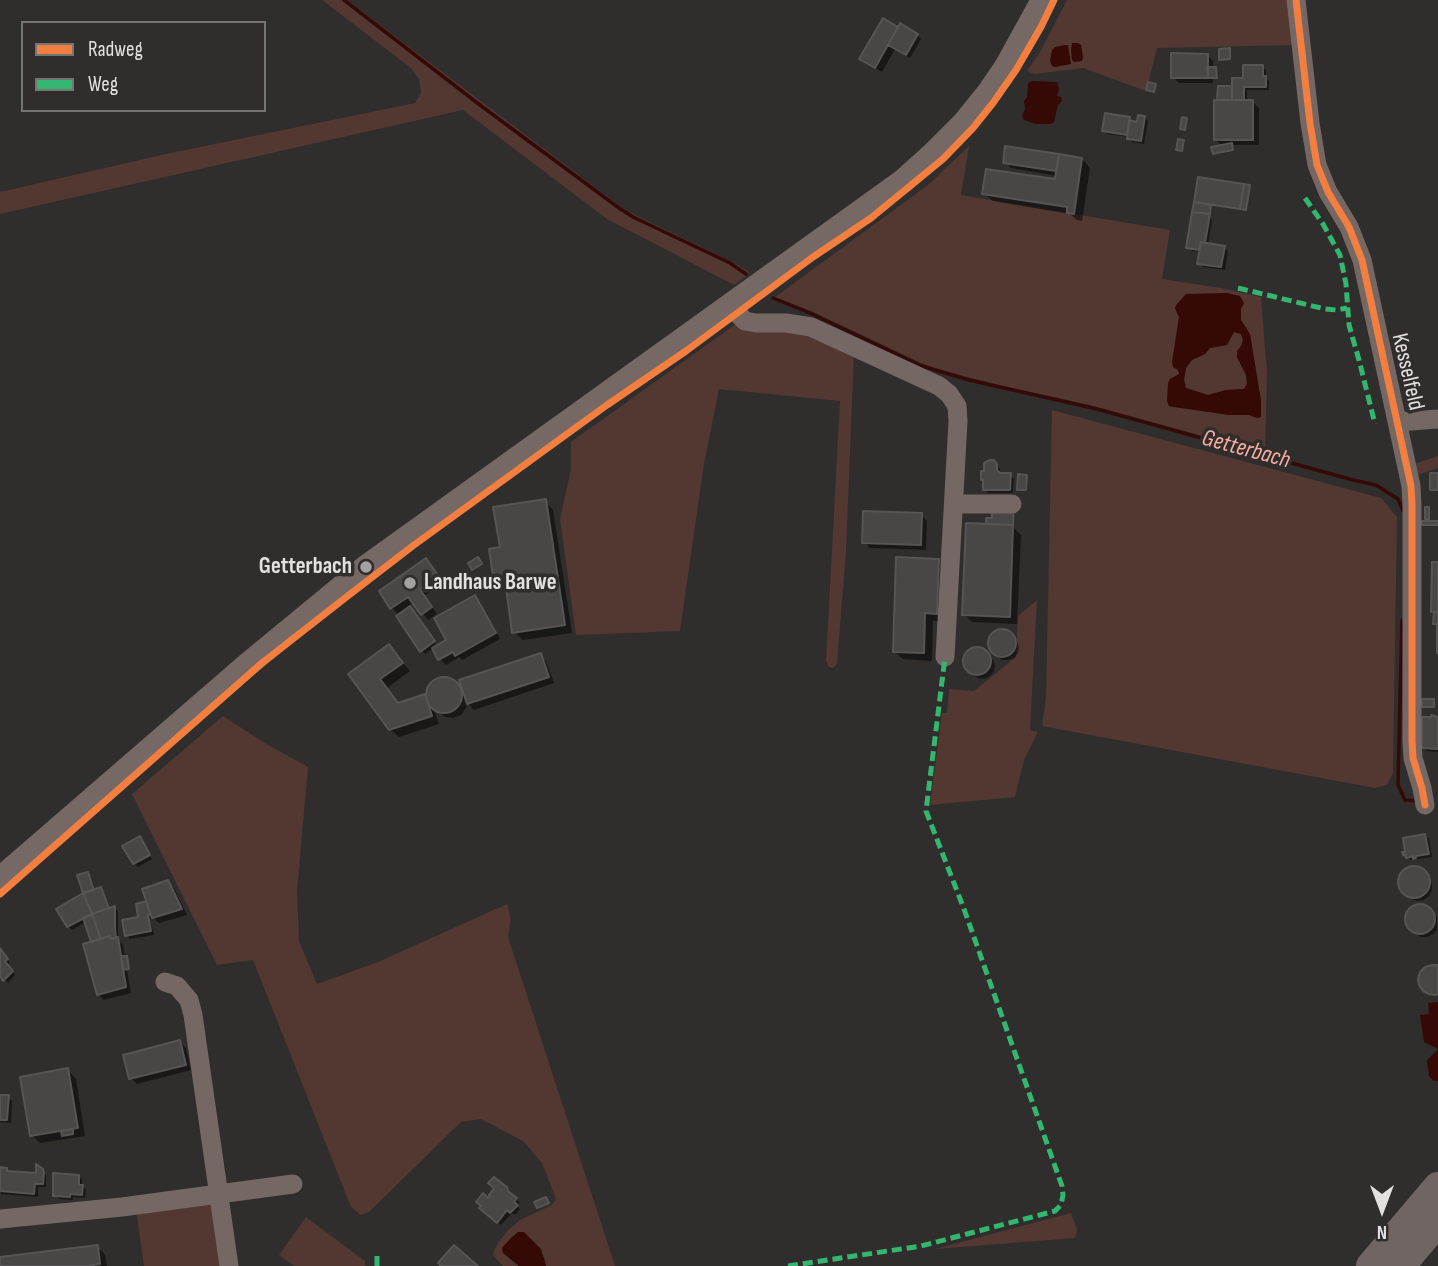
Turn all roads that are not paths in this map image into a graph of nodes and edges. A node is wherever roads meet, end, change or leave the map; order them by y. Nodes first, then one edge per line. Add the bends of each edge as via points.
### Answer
1 (1043, 0) edge
2 (1296, 0) edge
3 (730, 306) junction
4 (1438, 419) edge
5 (1398, 422) junction
6 (954, 504) junction
7 (1012, 504) dead end
8 (945, 657) dead end
9 (1424, 801) dead end
10 (0, 879) edge
11 (165, 982) dead end
12 (293, 1184) dead end
13 (1438, 1187) edge
14 (219, 1194) junction
15 (0, 1219) edge
16 (1438, 1221) edge
17 (229, 1266) edge
18 (1371, 1266) edge
19 (1400, 1266) edge

1 - 3 main road via 1006,67 964,124 903,181
2 - 5 street, Kesselfeld via 1317,165 1362,260
3 - 6 street via 745,321 811,327 949,394 957,406 958,422
3 - 10 main road via 366,568
4 - 5 street
5 - 9 street, Kesselfeld via 1412,494 1412,741
6 - 7 street
6 - 8 street
11 - 14 street via 177,986 189,1000 193,1015
12 - 14 street
13 - 18 highway
14 - 15 street
14 - 17 street
16 - 19 highway

